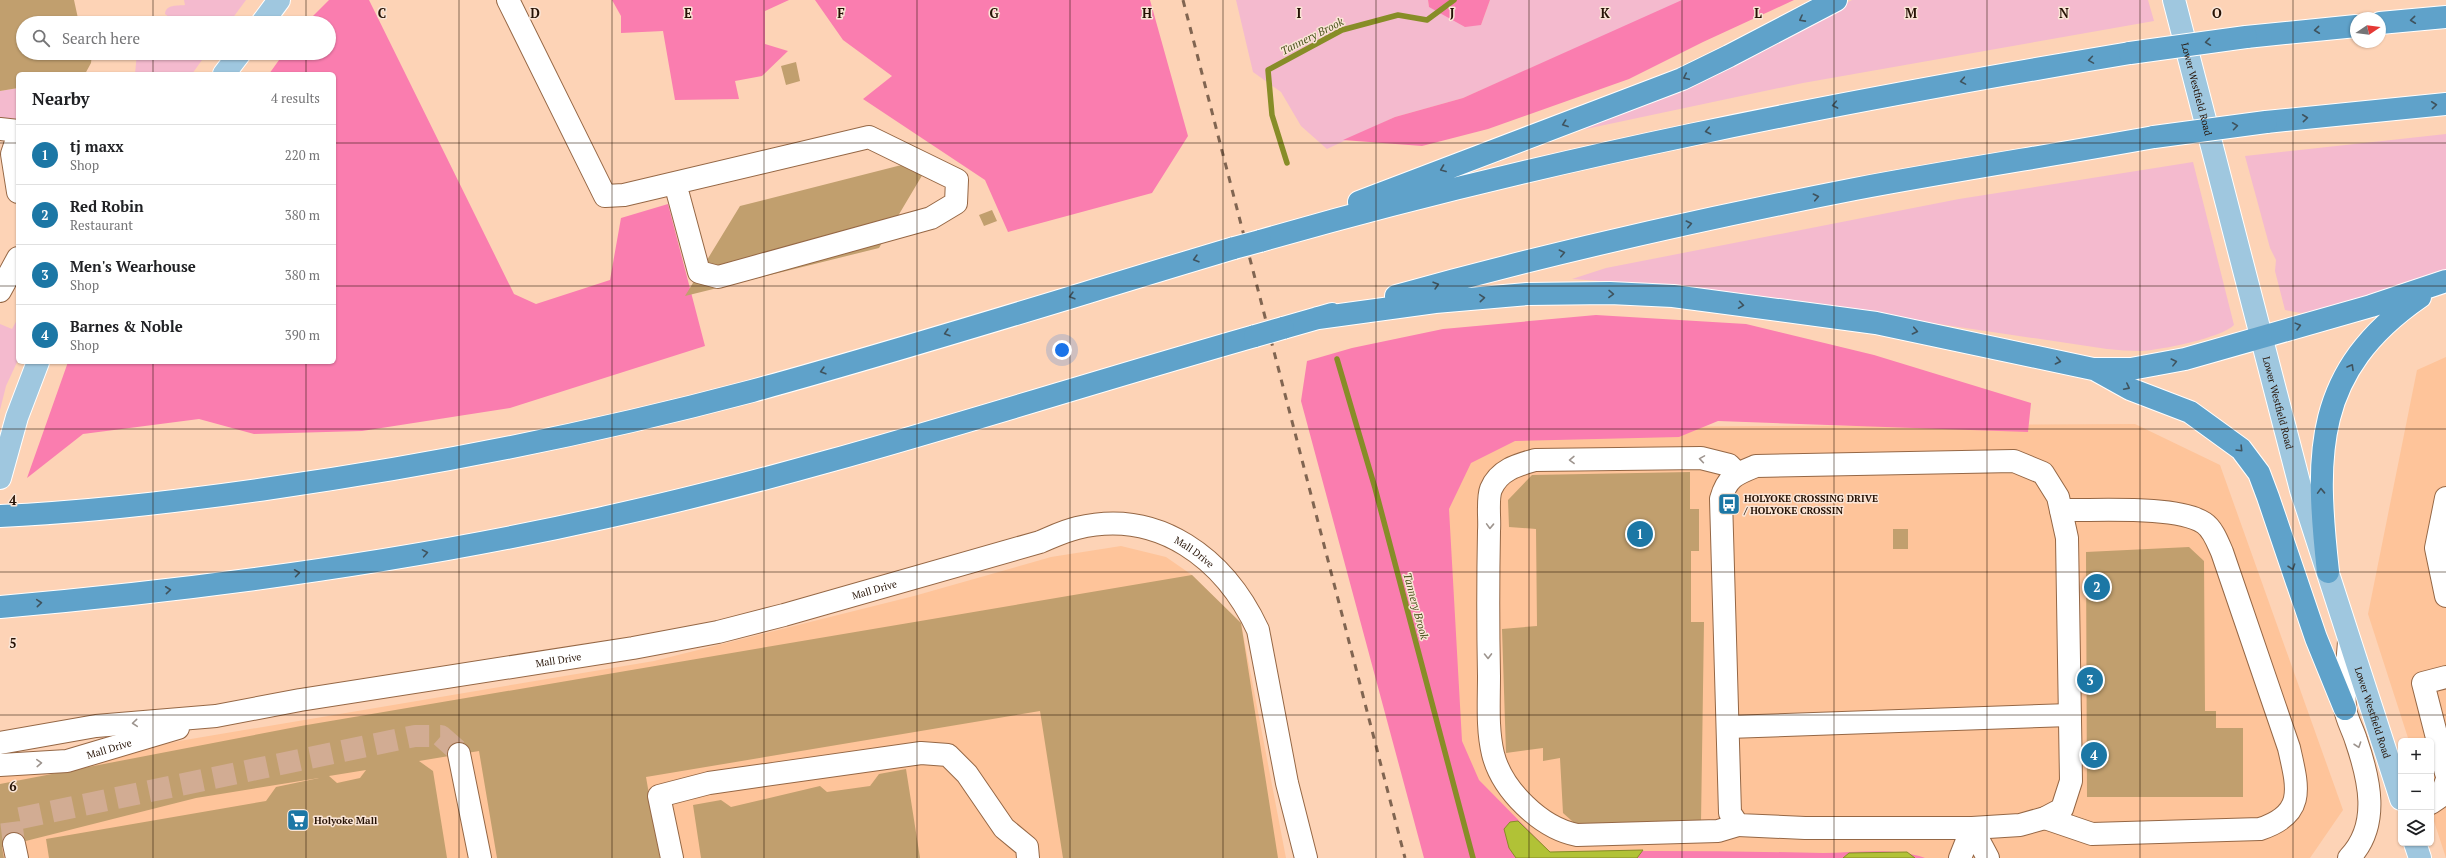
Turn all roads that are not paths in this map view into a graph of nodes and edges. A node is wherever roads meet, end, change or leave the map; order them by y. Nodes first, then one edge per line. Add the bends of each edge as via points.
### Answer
1 (279, 0) edge
2 (508, 0) edge
3 (1836, 0) edge
4 (2174, 0) edge
5 (267, 16) edge
6 (2446, 17) edge
7 (2386, 22) edge
8 (2350, 27) edge
9 (235, 60) edge
10 (226, 72) edge
11 (2446, 104) edge
12 (0, 129) edge
13 (16, 131) edge
14 (10, 149) edge
15 (16, 181) edge
16 (674, 183) junction
17 (1266, 239) junction
18 (11, 260) edge
19 (2443, 283) edge
20 (0, 291) edge
21 (1318, 318) junction
22 (2260, 337) junction
23 (37, 364) edge
24 (2093, 369) junction
25 (2, 470) edge
26 (1737, 474) junction
27 (2446, 498) edge
28 (2061, 510) junction
29 (0, 516) edge
30 (2441, 547) edge
31 (2328, 572) junction
32 (2446, 596) edge
33 (0, 607) edge
34 (2350, 637) junction
35 (2446, 677) edge
36 (2345, 708) junction
37 (2070, 715) junction
38 (216, 716) junction
39 (1728, 727) junction
40 (2441, 733) edge
41 (0, 742) edge
42 (459, 754) tunnel mouth
43 (0, 765) edge
44 (2397, 771) edge
45 (2434, 772) edge
46 (2446, 773) edge
47 (2446, 778) edge
48 (2446, 782) edge
49 (2434, 800) edge
50 (2045, 818) junction
51 (1738, 825) junction
52 (1972, 828) junction
53 (2416, 846) edge
54 (480, 858) edge
55 (672, 858) edge
56 (1028, 858) edge
57 (1306, 858) edge
58 (1960, 858) edge
59 (1988, 858) edge
60 (2350, 858) edge
61 (2420, 858) edge

1 - 5 main road
2 - 16 street via 604,196 624,195
3 -> 17 highway via 1729,56 1668,84
4 - 22 main road, Lower Westfield Road
6 -> 7 highway
8 -> 17 highway, bridge via 2246,37 2130,53 1860,100 1689,135 1429,196
9 - 10 main road
21 -> 11 highway, bridge via 1489,270 1732,215 1886,184 2154,137 2266,122
12 - 13 street
14 - 15 street
16 - 16 street via 869,137 957,180 956,203 931,218 718,277 700,272
17 -> 29 highway, bridge via 751,391 540,442 418,465 217,496
18 - 20 street
22 -> 19 highway
31 -> 19 highway via 2321,513 2321,466 2325,431 2332,406 2355,360 2373,336 2401,310
21 -> 24 highway via 1435,302 1527,294 1610,293 1672,296 1876,323
33 -> 21 highway, bridge via 176,589 352,566 609,517 801,468
24 -> 22 highway via 2162,364
22 - 31 main road, Lower Westfield Road via 2301,490
23 - 25 main road via 27,387
24 -> 36 highway via 2130,389 2190,412 2217,430 2245,455 2258,473 2268,497 2316,638
26 - 28 street via 1756,466 2014,461 2043,473 2058,497
26 - 39 street via 1725,485 1721,499
26 -> 51 street via 1728,465 1701,458 1535,460 1513,466 1500,476 1491,489 1487,586 1489,724 1494,755 1502,775 1512,790 1533,810 1559,830 1577,835 1718,831
27 - 30 street
28 - 37 street via 2067,538
28 - 50 street via 2172,512 2190,516 2205,524 2222,552 2289,748 2295,774 2296,800 2288,814 2277,824 2260,829 2092,834
30 - 32 street
31 - 34 main road, Lower Westfield Road
34 - 36 street
34 - 44 main road, Lower Westfield Road
35 - 40 street via 2423,683
36 -> 60 street via 2366,768 2371,801 2369,817 2358,849
37 - 39 street
37 - 50 street via 2071,781 2062,809
38 -> 41 street, Mall Drive via 96,726
43 -> 38 street, Mall Drive via 67,761
38 - 57 street, Mall Drive via 313,698 604,654 718,632 1033,544 1075,528 1110,524 1128,526 1165,534 1201,554 1223,574 1249,611 1258,630 1287,783
39 - 51 street via 1730,813
40 - 46 street
42 - 54 street
45 - 47 street
48 - 49 street via 2441,796
50 - 52 street via 2020,825
51 - 52 street via 1805,828
52 - 58 street
52 - 59 street
53 - 61 main road
55 - 56 street via 659,796 709,783 921,753 948,755 967,774 1004,828 1027,847

